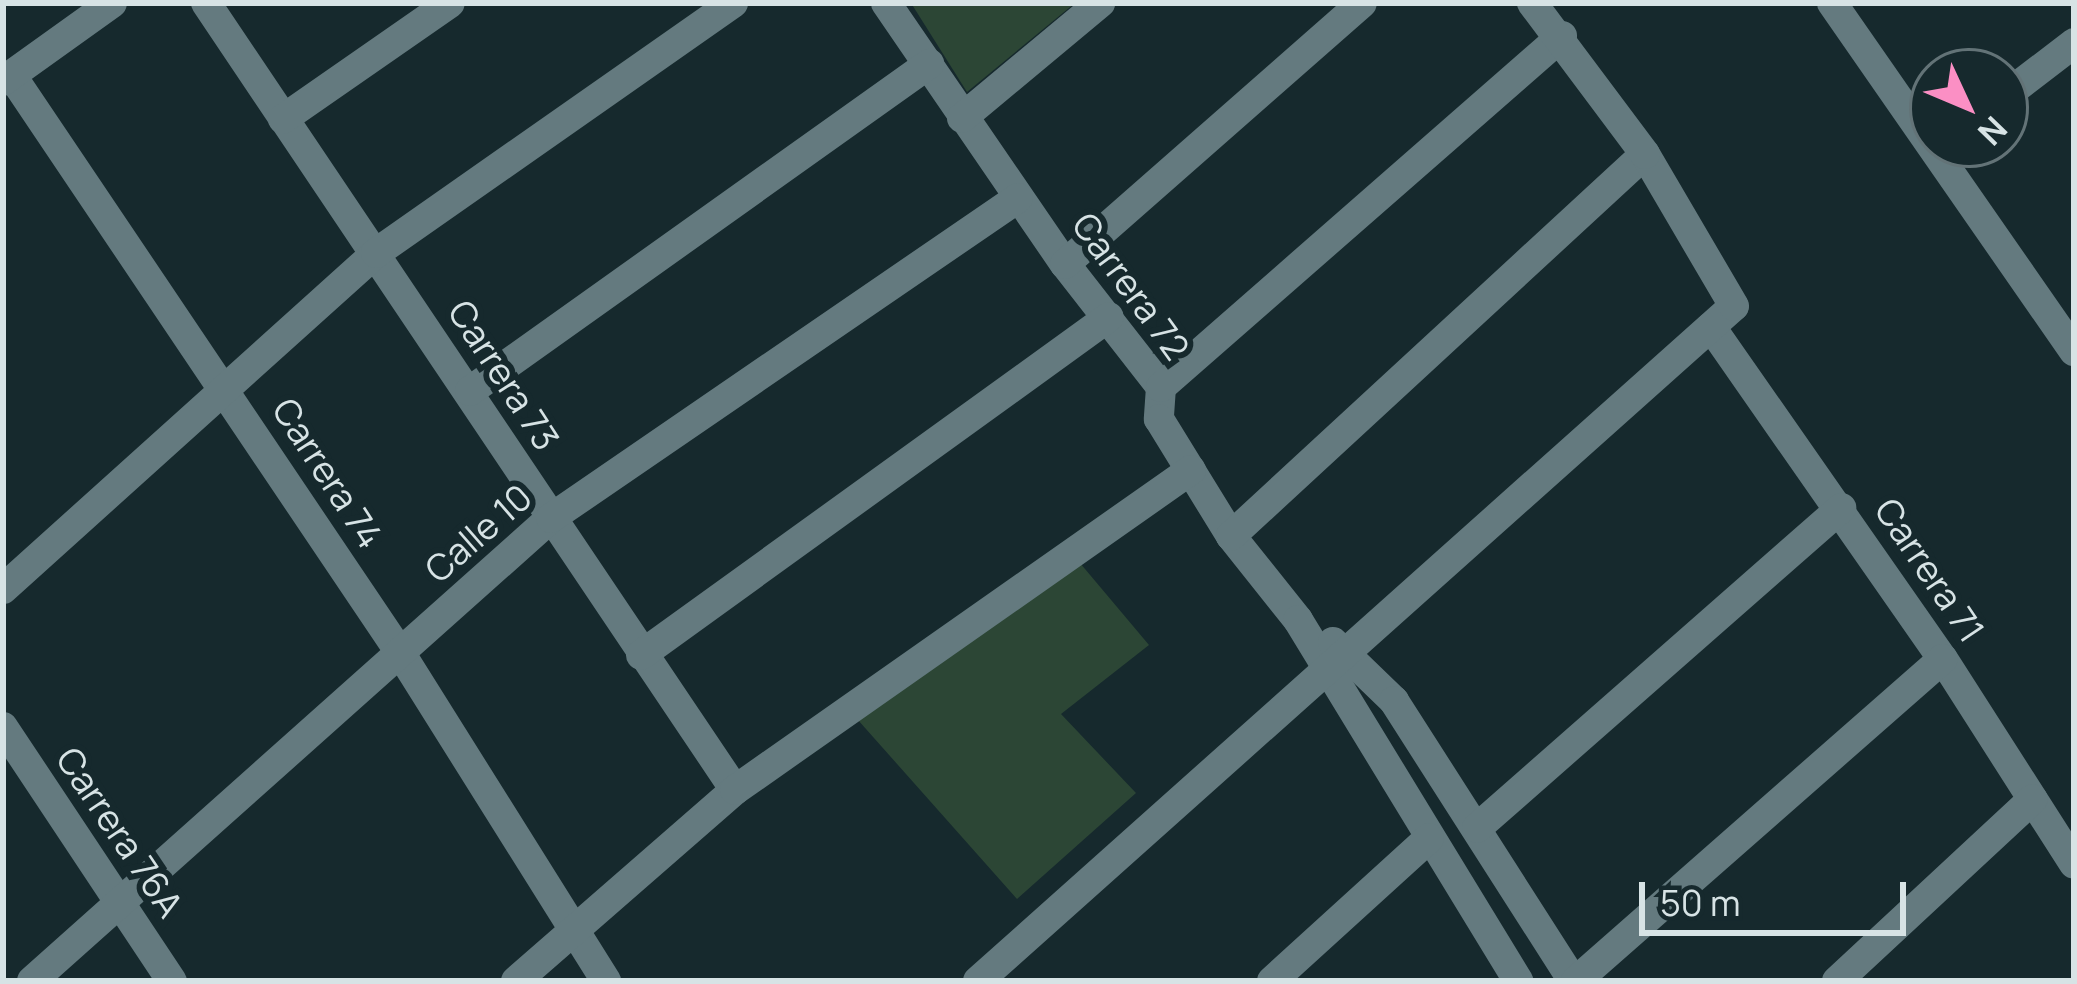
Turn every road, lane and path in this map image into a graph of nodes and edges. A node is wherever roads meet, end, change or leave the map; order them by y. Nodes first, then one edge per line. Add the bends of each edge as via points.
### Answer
1 (112, 3) edge
2 (206, 3) edge
3 (450, 3) edge
4 (733, 3) edge
5 (1100, 3) edge
6 (1362, 3) edge
7 (1532, 3) edge
8 (1832, 3) edge
9 (893, 5) edge
10 (1562, 36) junction
11 (2074, 43) edge
12 (929, 64) junction
13 (7, 78) edge
14 (2029, 78) edge
15 (1909, 108) edge
16 (962, 118) junction
17 (283, 119) junction
18 (1645, 154) junction
19 (1951, 168) edge
20 (1018, 198) junction
21 (376, 253) junction
22 (1065, 264) junction
23 (1723, 316) junction
24 (1108, 317) junction
25 (2074, 351) edge
26 (1161, 387) junction
27 (226, 388) junction
28 (470, 391) junction
29 (1191, 470) junction
30 (1841, 508) junction
31 (550, 518) junction
32 (1231, 536) junction
33 (3, 589) edge
34 (1298, 620) junction
35 (1348, 650) junction
36 (401, 654) junction
37 (641, 655) junction
38 (1943, 659) junction
39 (1323, 672) junction
40 (3, 727) edge
41 (735, 790) junction
42 (2033, 800) junction
43 (2064, 822) edge
44 (1477, 828) junction
45 (1429, 838) junction
46 (2074, 864) edge
47 (121, 902) junction
48 (573, 931) junction
49 (32, 981) edge
50 (172, 981) edge
51 (516, 981) edge
52 (606, 981) edge
53 (978, 981) edge
54 (1272, 981) edge
55 (1518, 981) edge
56 (1574, 981) edge
57 (1837, 981) edge

1 - 13 street
2 - 17 street, Carrera 73
3 - 17 street
4 - 21 street
5 - 16 street
6 - 22 street
7 - 10 street, Carrera 71
8 - 15 street
9 - 12 street, Carrera 72
10 - 18 street, Carrera 71
10 - 26 street
11 - 14 street
12 - 16 street, Carrera 72
12 - 28 street
13 - 27 street, Carrera 74
16 - 20 street, Carrera 72
17 - 21 street, Carrera 73
18 - 23 street, Carrera 71
18 - 32 street
19 - 25 street
20 - 22 street, Carrera 72
20 - 31 street, Calle 10
21 - 27 street
21 - 28 street, Carrera 73
22 - 24 street, Carrera 72
23 - 30 street, Carrera 71
23 - 35 street
24 - 26 street, Carrera 72
24 - 37 street
26 - 29 street, Carrera 72 via 1160,418
27 - 33 street
27 - 36 street, Carrera 74
28 - 31 street, Carrera 73
29 - 32 street, Carrera 72
29 - 41 street
30 - 38 street, Carrera 71
30 - 44 street
31 - 36 street, Calle 10
31 - 37 street, Carrera 73
32 - 34 street, Carrera 72
34 - 35 street, Carrera 72
34 - 39 street, Carrera 72
35 - 39 street
35 - 44 street, Carrera 72 via 1394,701
36 - 47 street, Calle 10
36 - 48 street, Carrera 74
37 - 41 street, Carrera 73
38 - 42 street, Carrera 71
38 - 56 street
39 - 45 street, Carrera 72
39 - 53 street
40 - 47 street, Carrera 76A
41 - 48 street
42 - 43 street, Carrera 71
42 - 57 street
43 - 46 street, Carrera 71
44 - 56 street, Carrera 72
45 - 54 street
45 - 55 street, Carrera 72
47 - 49 street, Calle 10
47 - 50 street, Carrera 76A
48 - 51 street
48 - 52 street, Carrera 74

